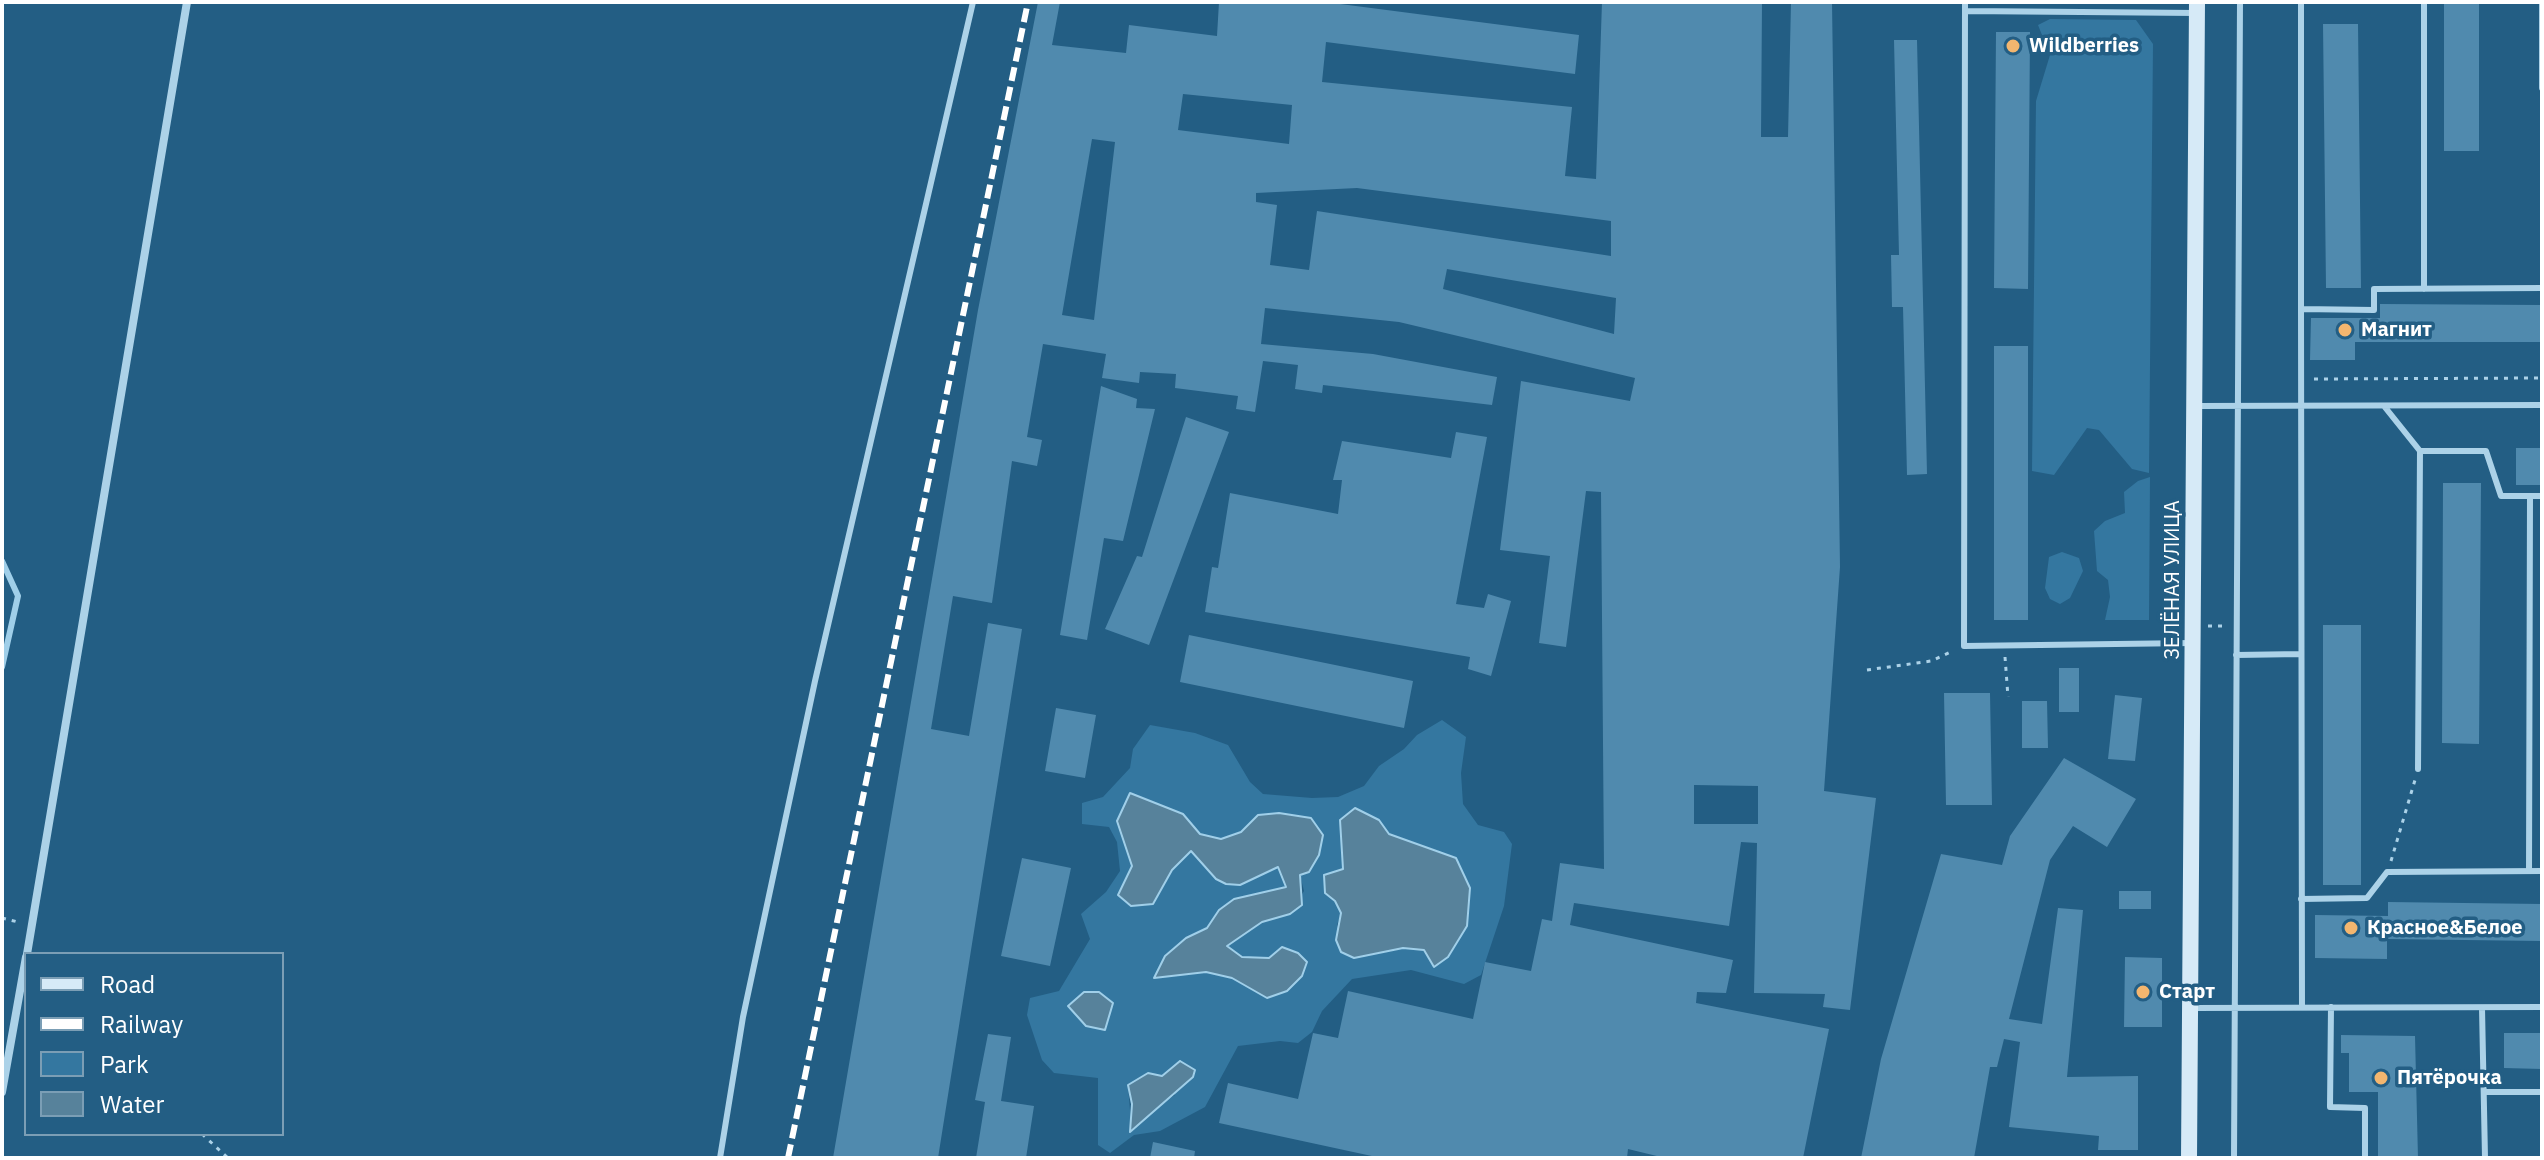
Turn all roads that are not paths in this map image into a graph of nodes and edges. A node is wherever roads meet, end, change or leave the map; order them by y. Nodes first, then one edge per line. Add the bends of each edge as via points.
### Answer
1 (187, 2) edge
2 (973, 2) edge
3 (1965, 2) edge
4 (2240, 2) edge
5 (2301, 2) edge
6 (2424, 2) edge
7 (2542, 2) edge
8 (2197, 8) edge
9 (1965, 11) junction
10 (2542, 88) edge
11 (2542, 288) edge
12 (2424, 289) junction
13 (2301, 309) junction
14 (2301, 405) junction
15 (2542, 405) edge
16 (2194, 406) junction
17 (2238, 406) junction
18 (2384, 406) junction
19 (2420, 451) junction
20 (2530, 496) junction
21 (2542, 496) edge
22 (2192, 643) junction
23 (2301, 654) junction
24 (2236, 655) junction
25 (2418, 769) road end
26 (2529, 871) junction
27 (2542, 871) edge
28 (2301, 899) junction
29 (27, 952) edge
30 (24, 967) edge
31 (2302, 1007) junction
32 (2331, 1007) junction
33 (2542, 1007) edge
34 (2190, 1008) junction
35 (2234, 1008) junction
36 (2482, 1008) junction
37 (2, 1092) edge
38 (2484, 1092) junction
39 (2542, 1092) edge
40 (720, 1158) edge
41 (2189, 1158) edge
42 (2234, 1158) edge
43 (2365, 1158) edge
44 (2485, 1158) edge

1 - 29 street
2 - 40 lane via 812,696 743,1017
3 - 9 lane
4 - 17 lane
5 - 13 lane
6 - 12 lane
7 - 10 lane
8 - 9 lane
8 - 16 main road, ЗЕЛЁНАЯ УЛИЦА
9 - 22 lane via 1964,646
11 - 12 lane
12 - 13 lane via 2374,289 2374,310
13 - 14 lane
14 - 17 lane
14 - 18 lane
14 - 23 lane
15 - 18 lane
16 - 17 lane
16 - 22 main road, ЗЕЛЁНАЯ УЛИЦА
17 - 24 lane
18 - 19 lane
19 - 20 lane via 2486,451 2501,496
19 - 25 lane
20 - 21 lane
20 - 26 lane
22 - 34 main road, ЗЕЛЁНАЯ УЛИЦА
23 - 24 lane
23 - 28 lane
24 - 35 lane
26 - 27 lane
26 - 28 lane via 2387,872 2367,898
28 - 31 lane
30 - 37 street
31 - 32 lane
31 - 35 lane
32 - 36 lane
32 - 43 lane via 2330,1107 2365,1108
33 - 36 lane
34 - 35 lane
34 - 41 main road, ЗЕЛЁНАЯ УЛИЦА
35 - 42 lane
36 - 38 lane
38 - 39 lane
38 - 44 lane

